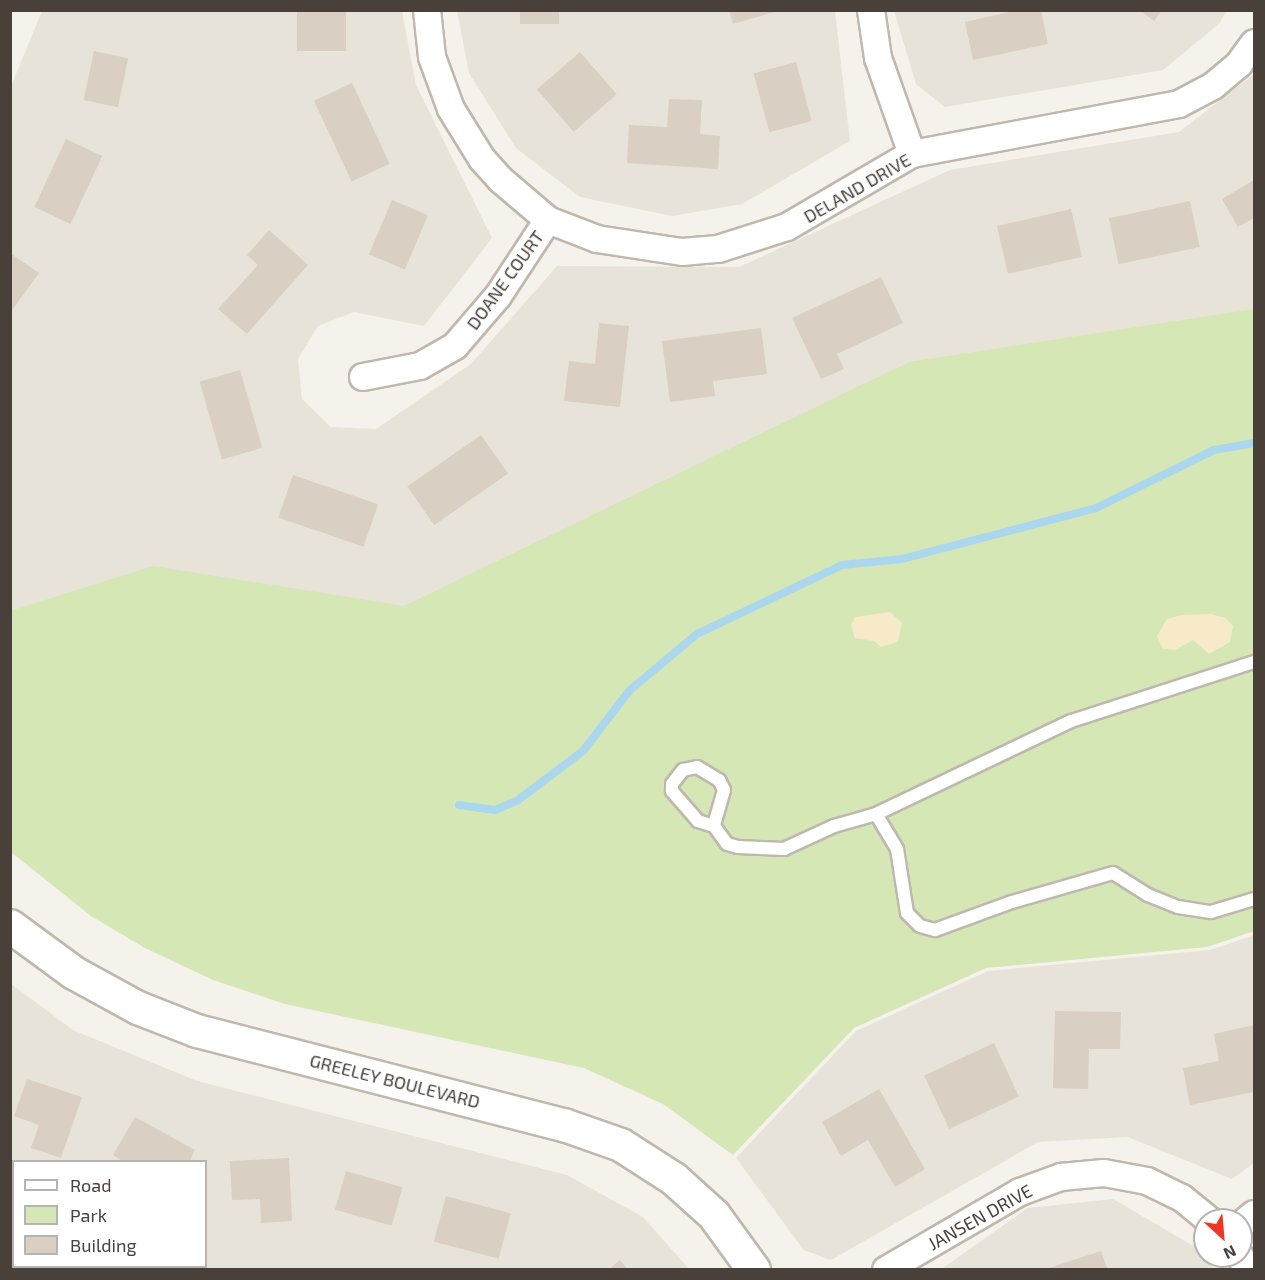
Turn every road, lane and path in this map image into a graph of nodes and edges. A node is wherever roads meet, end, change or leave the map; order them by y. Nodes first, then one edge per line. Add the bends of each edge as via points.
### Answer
1 (427, 10) edge
2 (872, 10) edge
3 (1254, 43) edge
4 (912, 154) junction
5 (548, 220) junction
6 (363, 377) dead end
7 (1254, 662) edge
8 (876, 814) junction
9 (714, 826) junction
10 (1254, 899) edge
11 (10, 926) edge
12 (1194, 1208) edge
13 (754, 1269) edge
14 (886, 1269) edge

1 - 5 street, DELAND DRIVE via 439,81 465,135 501,180
2 - 4 street via 878,58
3 - 4 street, DELAND DRIVE via 1239,64 1213,86 1179,104
4 - 5 street, DELAND DRIVE via 787,228 718,249 682,252 634,247 597,239
5 - 6 street, DOANE COURT via 498,297 455,346 420,366
7 - 8 lane via 1071,721
8 - 9 lane via 834,826 798,845 769,851 727,844
8 - 10 lane via 897,849 907,914 920,926 935,930 1012,902 1113,873 1148,895 1178,907 1211,912
9 - 9 lane via 724,790 719,780 697,767 683,770 672,783 672,791 698,820
11 - 13 street, GREELEY BOULEVARD via 74,973 138,1008 197,1031 564,1125 621,1145 674,1179 714,1215
12 - 14 street, JANSEN DRIVE via 1147,1181 1104,1173 1060,1177 1020,1192

